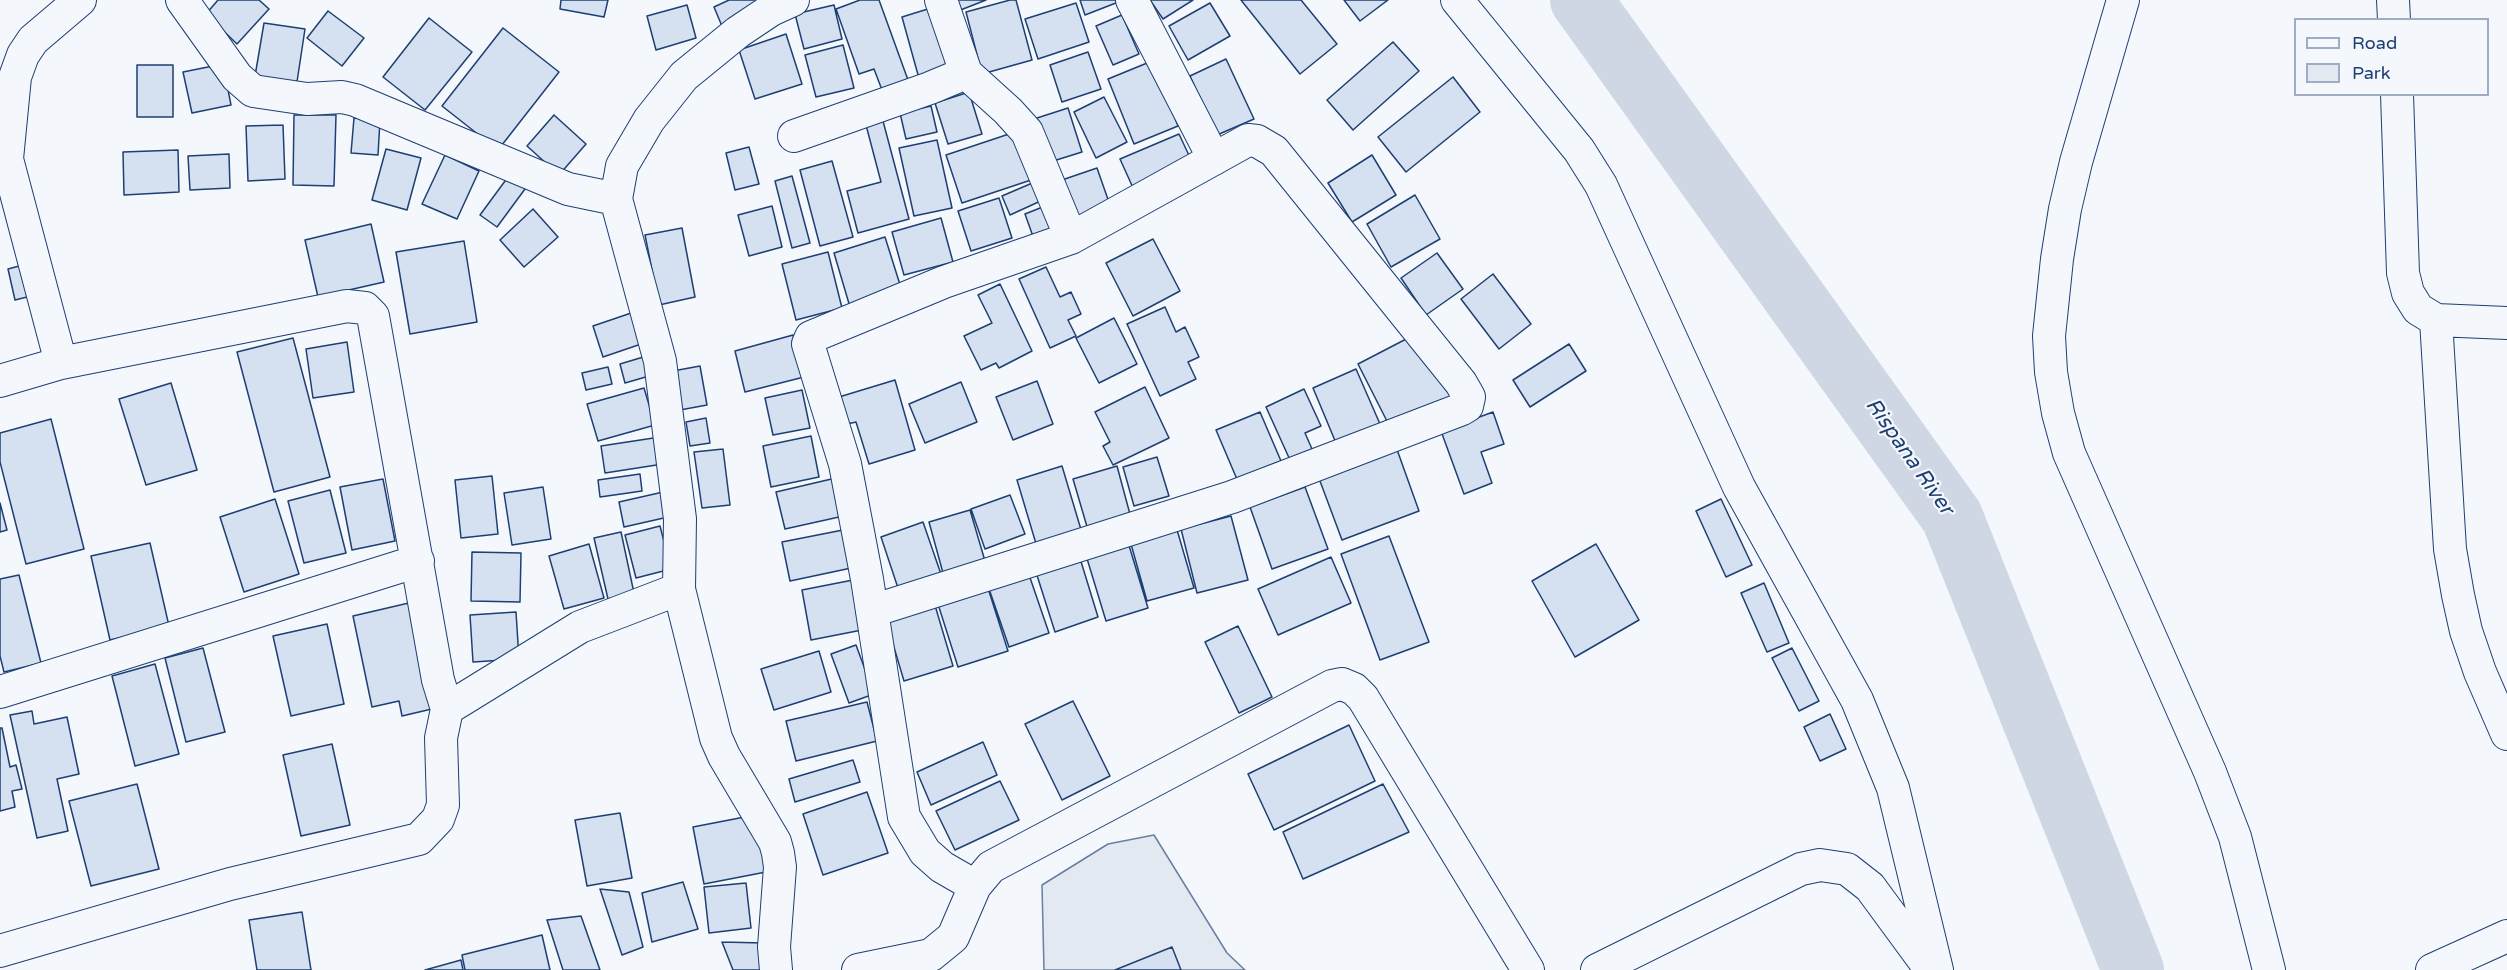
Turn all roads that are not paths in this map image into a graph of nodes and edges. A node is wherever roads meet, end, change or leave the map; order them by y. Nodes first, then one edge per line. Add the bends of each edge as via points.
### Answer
1 (80, 0) edge
2 (182, 0) edge
3 (793, 0) edge
4 (941, 0) edge
5 (1132, 0) edge
6 (1457, 0) edge
7 (2122, 0) edge
8 (2394, 0) edge
9 (2394, 18) edge
10 (966, 73) junction
11 (2397, 96) edge
12 (794, 136) dead end
13 (1214, 159) junction
14 (3, 160) edge
15 (615, 199) junction
16 (1071, 238) junction
17 (2436, 321) junction
18 (2507, 323) edge
19 (61, 363) junction
20 (0, 381) edge
21 (418, 561) junction
22 (679, 589) junction
23 (872, 611) junction
24 (0, 692) edge
25 (447, 709) junction
26 (2507, 734) edge
27 (975, 886) junction
28 (2507, 936) edge
29 (0, 951) edge
30 (776, 970) edge
31 (858, 970) edge
32 (1528, 970) edge
33 (1597, 970) edge
34 (1931, 970) edge
35 (1937, 970) edge
36 (2269, 970) edge
37 (2432, 970) edge

1 - 14 street via 33,40 23,55 15,77
2 - 15 street via 237,77 254,91 307,99 355,100 568,189
3 - 15 street via 738,32 684,76 655,112 622,166
4 - 10 street
5 - 13 street
6 - 35 street via 1579,150 1601,185 1739,487 1857,700 1893,788
7 - 36 street via 2065,209 2049,336 2051,372 2070,453 2235,837
8 - 9 street
10 - 12 street
10 - 16 street via 1027,132
11 - 17 street via 2403,273 2408,293 2418,309
13 - 16 street
13 - 23 street via 1248,140 1267,144 1461,383 1469,397 1467,406 1232,497
14 - 19 street
15 - 22 street via 660,361 680,519
16 - 23 street via 944,282 809,339 844,464
17 - 18 street
17 - 26 street via 2450,549 2466,631
19 - 20 street
19 - 21 street via 348,306 366,308 375,320
21 - 24 street
21 - 25 street via 438,680
22 - 25 street via 580,627
22 - 30 street via 716,738 776,842 780,867
23 - 27 street via 904,818 925,852
25 - 29 street via 441,738 443,805 438,819 419,839 230,884
27 - 31 street via 957,929 942,948 931,955
27 - 32 street via 991,867 1342,684 1363,698
28 - 37 street
33 - 34 street via 1801,869 1820,865 1847,869 1870,887

